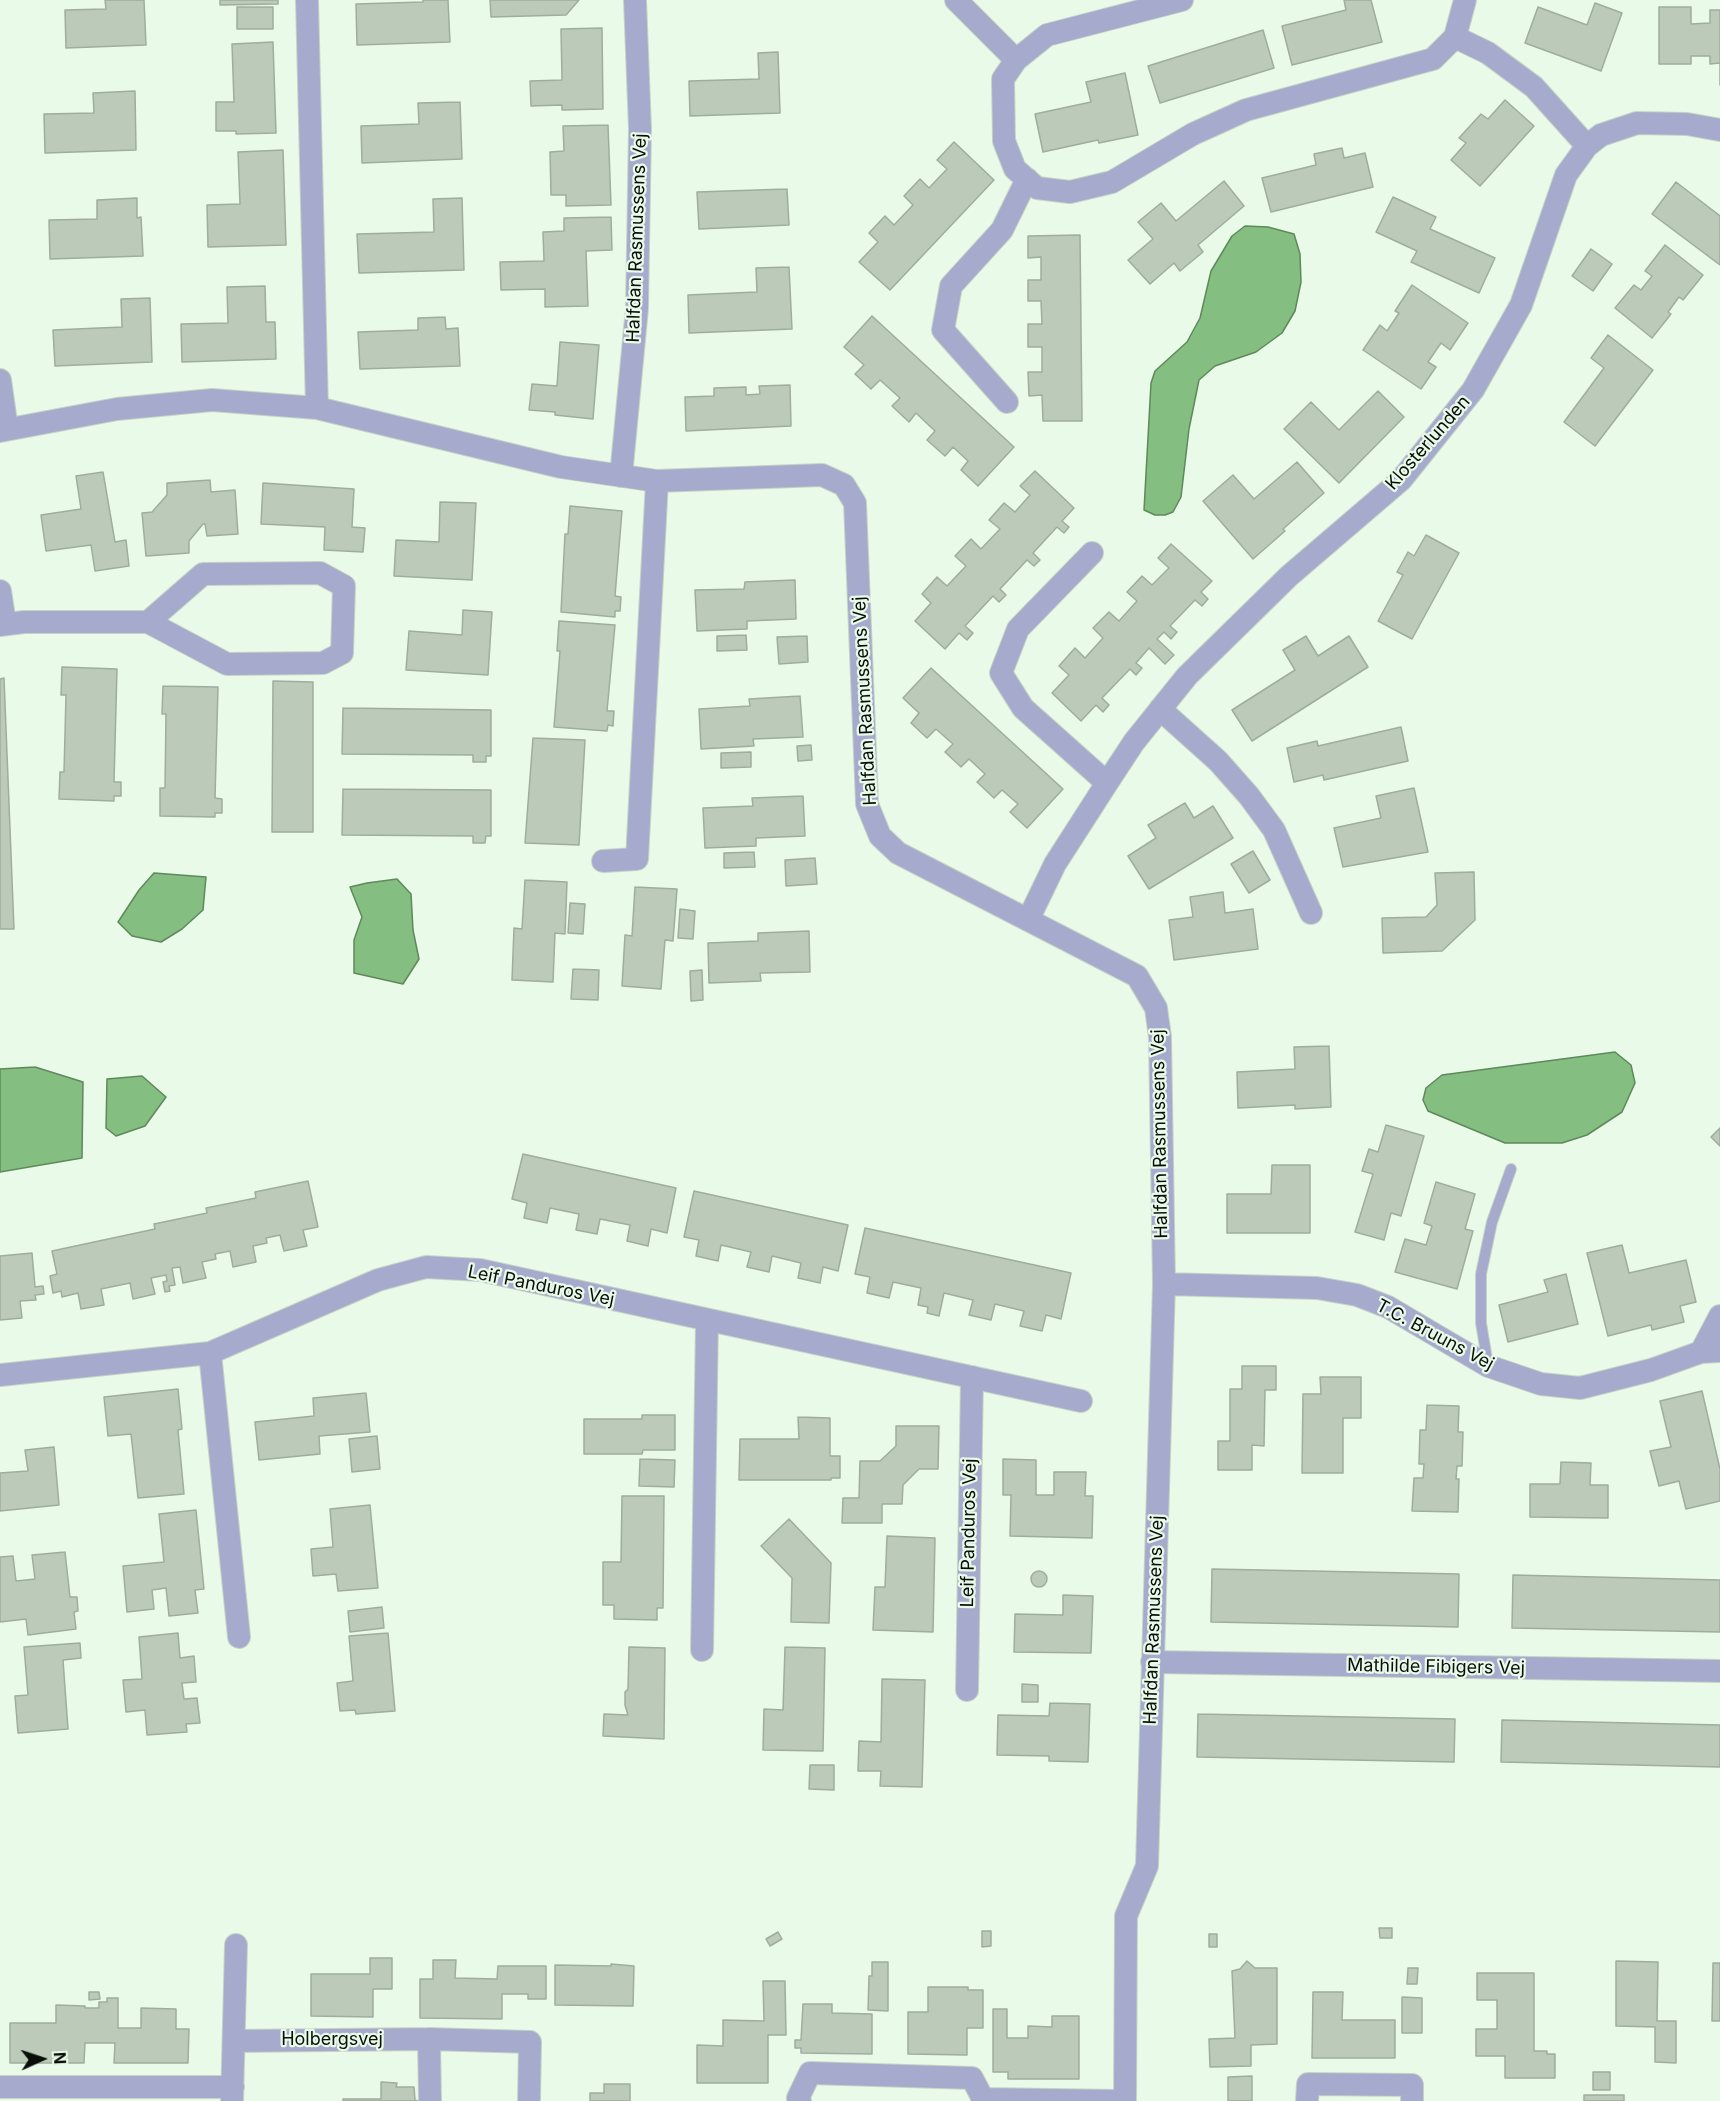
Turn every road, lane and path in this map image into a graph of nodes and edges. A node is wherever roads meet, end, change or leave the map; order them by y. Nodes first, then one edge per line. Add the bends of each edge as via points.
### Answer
1 (308, 0) edge
2 (635, 0) edge
3 (956, 0) edge
4 (1182, 0) edge
5 (1465, 0) edge
6 (1455, 36) junction
7 (1016, 60) junction
8 (1720, 130) edge
9 (1587, 146) junction
10 (1027, 179) junction
11 (0, 380) edge
12 (1007, 402) dead end
13 (317, 408) junction
14 (3, 430) edge
15 (621, 476) junction
16 (657, 481) junction
17 (1092, 553) dead end
18 (0, 591) edge
19 (148, 622) junction
20 (3, 624) edge
21 (1160, 709) junction
22 (1107, 783) junction
23 (603, 861) dead end
24 (1311, 913) dead end
25 (1029, 920) junction
26 (1511, 1169) dead end
27 (1164, 1284) junction
28 (1720, 1316) edge
29 (707, 1320) junction
30 (1711, 1351) edge
31 (210, 1353) junction
32 (1488, 1366) junction
33 (0, 1375) edge
34 (972, 1377) junction
35 (1081, 1401) dead end
36 (239, 1637) dead end
37 (702, 1650) dead end
38 (1152, 1662) junction
39 (1720, 1671) edge
40 (967, 1690) dead end
41 (236, 1945) dead end
42 (429, 2039) junction
43 (235, 2041) junction
44 (0, 2087) edge
45 (65, 2094) edge
46 (233, 2094) edge
47 (982, 2100) edge
48 (430, 2101) edge
49 (529, 2101) edge
50 (800, 2101) edge
51 (1119, 2101) edge
52 (1125, 2101) edge
53 (1307, 2101) edge
54 (1412, 2101) edge

1 - 13 street
2 - 15 street, Halfdan Rasmussens Vej via 640,129 637,308
3 - 7 street
4 - 7 street via 1047,35
5 - 6 street
6 - 9 street via 1488,53 1534,87
6 - 10 street via 1433,59 1246,110 1193,134 1112,182 1070,192 1037,188
7 - 10 street via 1003,80 1004,141 1015,169
8 - 9 street, Klosterlunden via 1687,124 1637,123 1601,135
9 - 21 street, Klosterlunden via 1566,175 1521,305 1473,390 1401,480 1289,576 1187,676
10 - 12 street via 1002,230 951,286 944,330
11 - 14 street, Halfdan Rasmussens Vej
13 - 14 street, Halfdan Rasmussens Vej via 212,400 117,409
13 - 15 street, Halfdan Rasmussens Vej via 561,467
15 - 16 street, Halfdan Rasmussens Vej
16 - 23 street via 638,860
16 - 25 street, Halfdan Rasmussens Vej via 822,476 844,485 855,503 867,804 880,836 898,853
17 - 22 street via 1018,629 1001,673 1023,708
18 - 20 street
19 - 19 street via 227,664 323,663 342,653 344,586 320,573 203,574
19 - 20 street
21 - 22 street, Klosterlunden
21 - 24 street via 1218,761 1262,813 1274,830
22 - 25 street, Klosterlunden via 1055,864
25 - 27 street, Halfdan Rasmussens Vej via 1137,976 1156,1008 1160,1037
26 - 32 lane via 1492,1222 1482,1274 1481,1323
27 - 32 street, T.C. Bruuns Vej via 1317,1288 1357,1295 1388,1308
27 - 38 street, Halfdan Rasmussens Vej
28 - 30 street, T.C. Bruuns Vej
29 - 31 street, Leif Panduros Vej via 480,1270 426,1267 378,1280
29 - 34 street, Leif Panduros Vej
29 - 37 street
30 - 32 street, T.C. Bruuns Vej via 1580,1388 1541,1384
31 - 33 street, Leif Panduros Vej
31 - 36 street
34 - 35 street, Leif Panduros Vej
34 - 40 street, Leif Panduros Vej
38 - 39 street, Mathilde Fibigers Vej
38 - 52 street, Halfdan Rasmussens Vej via 1147,1866 1125,1916
41 - 43 street
42 - 43 street, Holbergsvej
42 - 48 street
42 - 49 street, Holbergsvej via 530,2042
43 - 46 street
44 - 45 street
45 - 46 street
47 - 50 street via 972,2078 810,2073
47 - 51 street
53 - 54 street via 1308,2084 1412,2085

